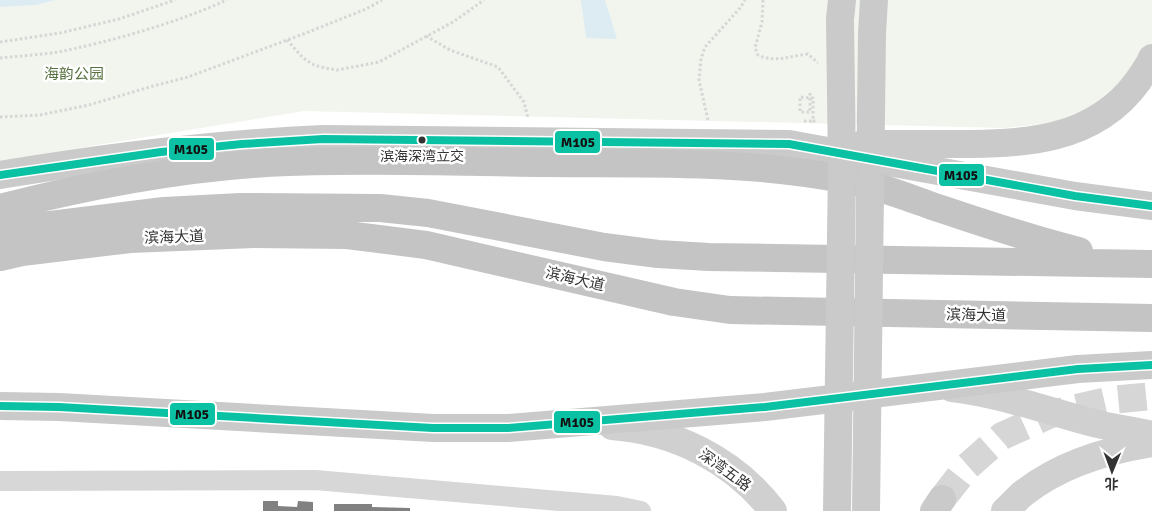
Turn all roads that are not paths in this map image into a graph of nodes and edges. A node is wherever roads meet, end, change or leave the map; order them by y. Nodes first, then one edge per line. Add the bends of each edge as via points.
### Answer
1 (842, 0) edge
2 (874, 0) edge
3 (1152, 58) edge
4 (789, 144) junction
5 (0, 175) edge
6 (1152, 206) edge
7 (0, 208) edge
8 (0, 231) edge
9 (0, 257) edge
10 (1145, 264) edge
11 (1152, 318) edge
12 (1152, 365) edge
13 (941, 386) junction
14 (0, 406) edge
15 (583, 423) junction
16 (1152, 434) edge
17 (1152, 443) edge
18 (0, 481) edge
19 (641, 511) edge
20 (773, 511) edge
21 (837, 511) edge
22 (866, 511) edge
23 (1005, 511) edge

1 - 21 main road, bridge
2 - 22 main road, bridge
3 - 4 main road via 1127,96 1107,113 1051,137 978,144
4 - 5 main road via 323,138 194,149
4 - 6 main road via 1075,196
7 - 10 highway via 108,183 285,162 715,164 851,180 1036,241
8 - 10 highway, 滨海大道 via 164,211 241,207 380,208 428,212 604,247 658,254
9 - 11 highway, 滨海大道 via 130,239 254,234 347,235 426,245 674,302 730,310
12 - 13 main road via 1078,368
13 - 15 main road via 765,407
13 - 16 street via 1011,398 1102,425
14 - 15 main road via 433,428
15 - 20 street, 深湾五路 via 650,430 680,440 711,456 746,483
17 - 23 street via 1106,453 1060,470 1025,492
18 - 19 street via 315,480 617,506

